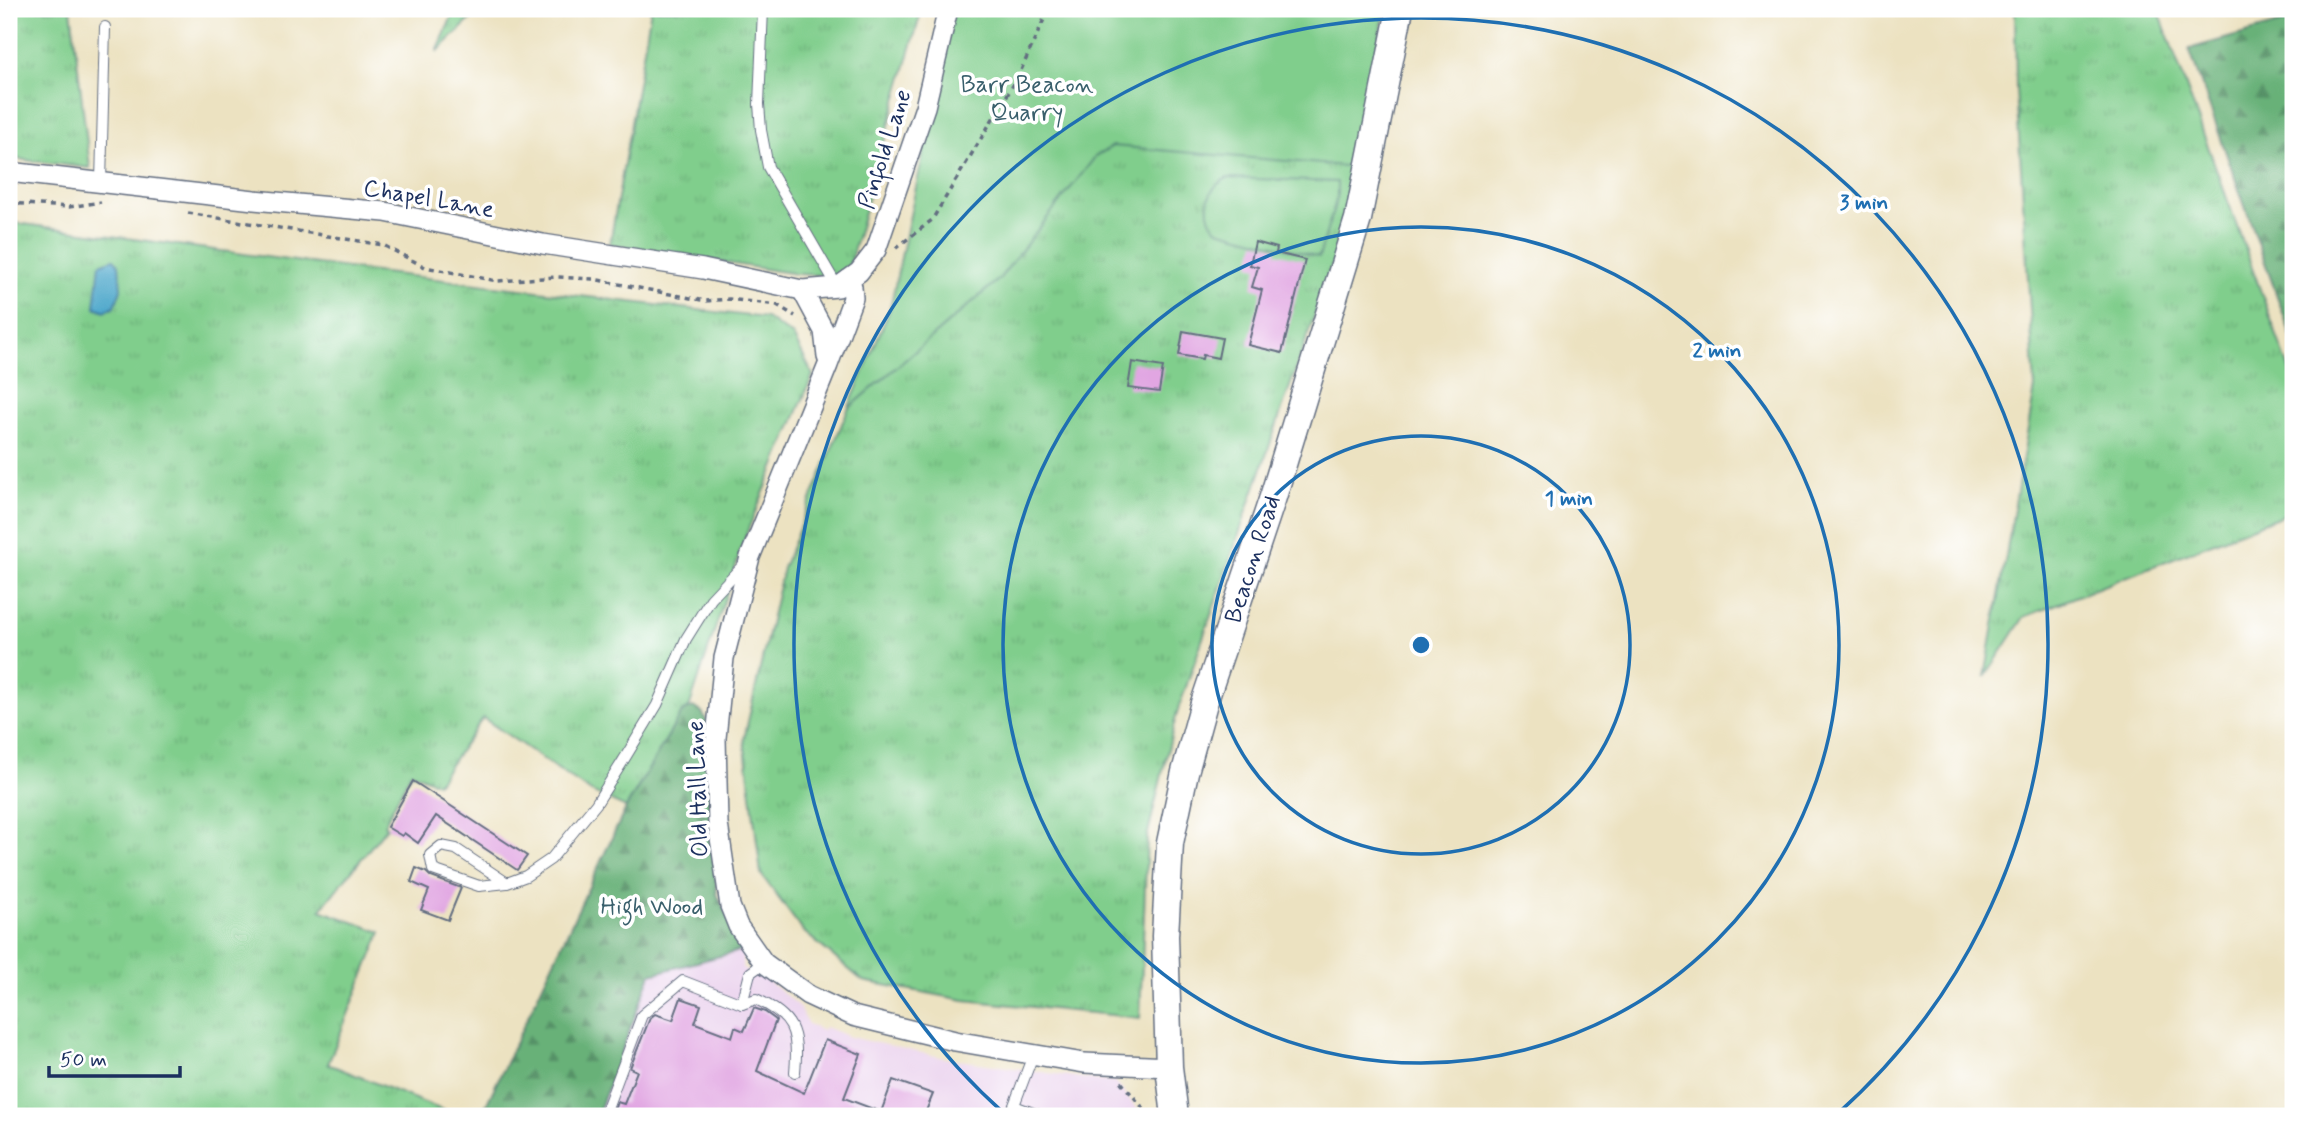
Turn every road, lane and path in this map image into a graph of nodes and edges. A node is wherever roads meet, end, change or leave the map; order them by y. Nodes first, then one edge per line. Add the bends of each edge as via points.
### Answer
1 (763, 9) edge
2 (948, 9) edge
3 (1043, 9) edge
4 (1400, 9) edge
5 (105, 27) dead end
6 (9, 172) edge
7 (102, 192) junction
8 (9, 203) edge
9 (178, 211) dead end
10 (877, 250) junction
11 (843, 284) junction
12 (802, 290) junction
13 (802, 320) dead end
14 (828, 365) junction
15 (750, 557) junction
16 (507, 883) junction
17 (764, 963) junction
18 (741, 1004) junction
19 (1033, 1055) junction
20 (1106, 1064) junction
21 (1169, 1067) junction
22 (795, 1072) dead end
23 (1012, 1111) edge
24 (604, 1116) edge
25 (1041, 1116) edge
26 (1150, 1116) edge
27 (1175, 1116) edge

1 - 11 lane via 759,104 768,167
2 - 10 street, Pinfold Lane via 925,107
3 - 10 path via 1045,17 1018,77 932,220 897,248
4 - 21 main road, Beacon Road via 1358,219 1185,772 1170,843 1165,936
5 - 7 lane
6 - 7 street, Chapel Lane
7 - 8 path via 69,207
7 - 12 street, Chapel Lane via 385,212
9 - 13 path via 383,245 425,267 497,281 593,279 706,301 777,305
10 - 11 street, Pinfold Lane
11 - 12 street, Chapel Lane
11 - 14 street, Old Hall Lane via 852,287 853,298
12 - 14 street, Old Hall Lane via 824,331
14 - 15 street, Old Hall Lane
15 - 16 lane via 711,598 686,639 657,705 596,804 551,859
15 - 17 street, Old Hall Lane via 724,658 716,738 718,824 730,906
16 - 16 lane via 479,886 433,870 430,855 441,846 456,849
17 - 18 lane via 750,973
17 - 19 street, Old Hall Lane via 808,995 853,1016
18 - 22 lane via 756,999 789,1020 797,1052
18 - 24 lane via 683,981 642,1015
19 - 20 street, Old Hall Lane
19 - 23 lane
20 - 21 street, Old Hall Lane
20 - 26 path
21 - 27 main road, Beacon Road
23 - 25 lane

